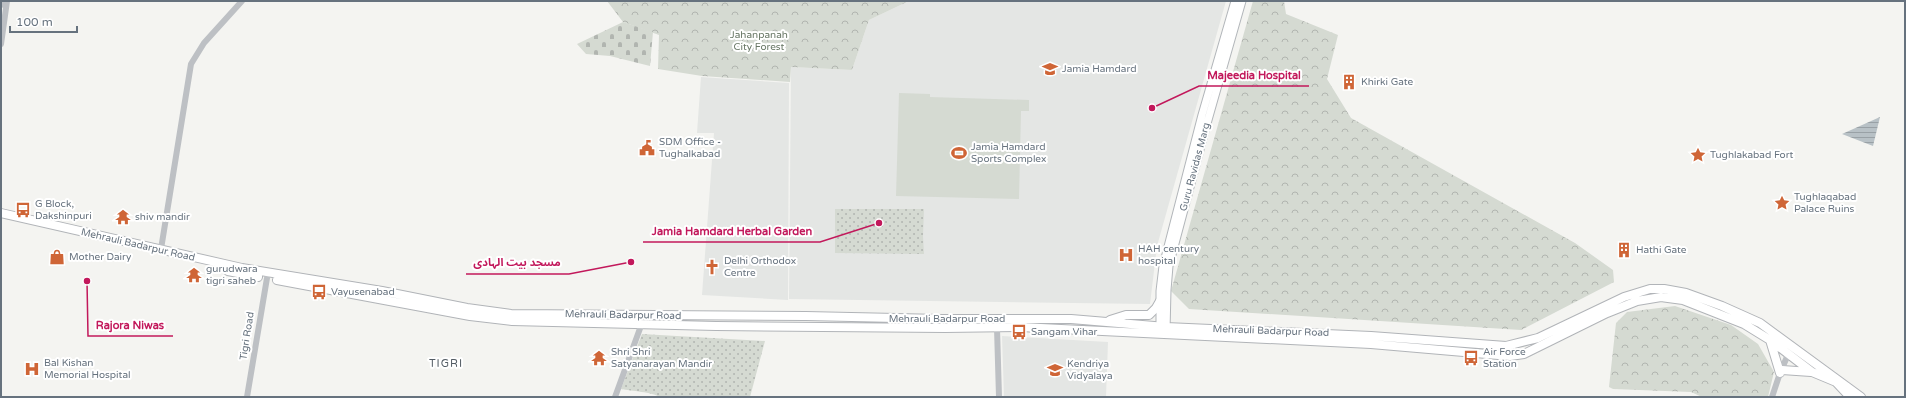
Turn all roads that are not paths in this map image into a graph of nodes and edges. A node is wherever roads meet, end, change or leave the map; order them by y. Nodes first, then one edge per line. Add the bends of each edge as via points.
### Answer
1 (2, 1) edge
2 (7, 1) edge
3 (242, 1) edge
4 (1235, 1) edge
5 (1242, 1) edge
6 (1, 5) edge
7 (1, 44) edge
8 (1, 213) edge
9 (1, 216) edge
10 (161, 249) junction
11 (267, 278) junction
12 (1160, 301) junction
13 (1606, 309) junction
14 (557, 318) junction
15 (1108, 321) junction
16 (641, 323) junction
17 (949, 324) junction
18 (997, 328) junction
19 (1163, 330) junction
20 (1770, 340) junction
21 (1790, 351) junction
22 (1781, 371) junction
23 (1812, 372) junction
24 (247, 397) edge
25 (615, 397) edge
26 (999, 397) edge
27 (1772, 397) edge
28 (1850, 397) edge
29 (1861, 397) edge

1 - 6 street
2 - 7 street
3 - 10 street via 204,43 191,64
4 - 12 main road, Guru Ravidas Marg via 1163,266
5 - 19 main road, Guru Ravidas Marg via 1170,266
8 - 10 main road, Mehrauli Badarpur Road
9 - 11 main road, Mehrauli Badarpur Road
10 - 14 main road, Mehrauli Badarpur Road via 242,268 467,308
11 - 14 main road, Mehrauli Badarpur Road via 490,319
11 - 24 street, Tigri Road
12 - 15 main road via 1149,315 1126,315
12 - 19 main road, Guru Ravidas Marg
13 - 19 main road, Mehrauli Badarpur Road via 1524,354 1510,356
13 - 20 main road, Mehrauli Badarpur Road via 1637,301 1668,298 1683,300 1726,315
13 - 21 main road, Mehrauli Badarpur Road via 1650,289 1686,293 1760,323
14 - 16 main road, Mehrauli Badarpur Road
14 - 17 main road, Mehrauli Badarpur Road via 806,316
15 - 17 main road, Mehrauli Badarpur Road via 1071,319
15 - 19 main road, Mehrauli Badarpur Road
16 - 17 main road, Mehrauli Badarpur Road via 716,326
16 - 25 street
17 - 18 main road, Mehrauli Badarpur Road
18 - 19 main road, Mehrauli Badarpur Road
18 - 26 street
20 - 21 main road, Mehrauli Badarpur Road
20 - 22 main road
21 - 22 street
21 - 23 main road, Mehrauli Badarpur Road
21 - 29 main road, Mehrauli Badarpur Road
22 - 23 main road
22 - 27 street
23 - 28 main road, Mehrauli Badarpur Road via 1836,382

